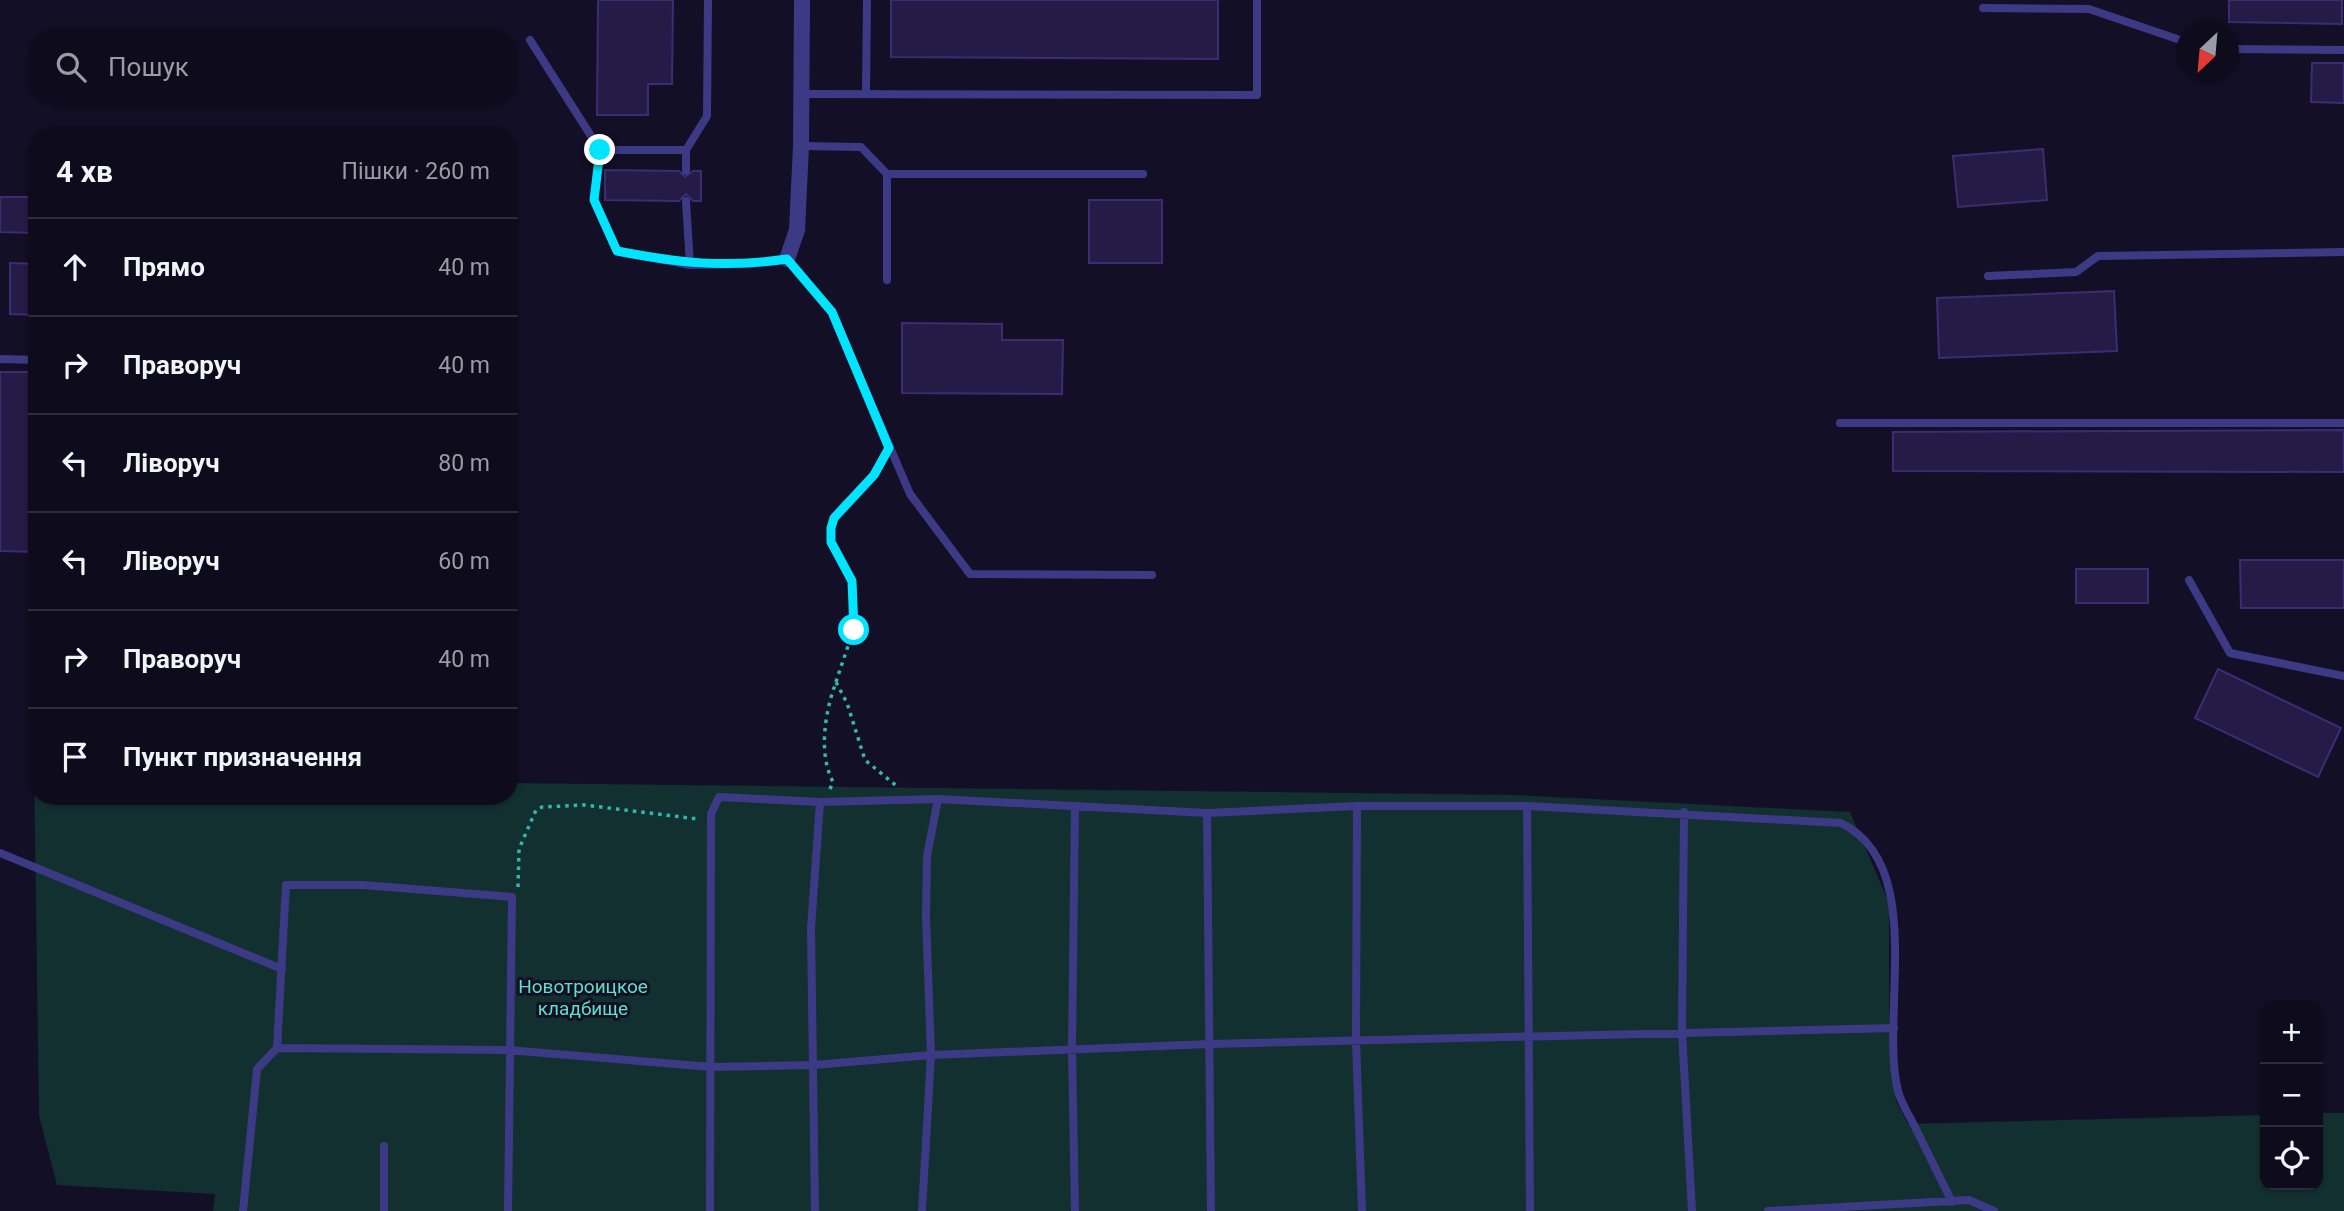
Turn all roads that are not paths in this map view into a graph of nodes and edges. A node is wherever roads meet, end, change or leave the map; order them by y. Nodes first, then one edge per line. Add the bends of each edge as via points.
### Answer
1 (708, 0) edge
2 (802, 0) edge
3 (867, 0) edge
4 (1257, 0) edge
5 (1983, 8) dead end
6 (2176, 39) edge
7 (530, 40) dead end
8 (2239, 49) edge
9 (2344, 50) edge
10 (802, 94) junction
11 (866, 94) junction
12 (802, 146) junction
13 (600, 150) junction
14 (686, 150) junction
15 (686, 171) dead end
16 (887, 174) junction
17 (1143, 174) dead end
18 (686, 201) dead end
19 (2344, 252) edge
20 (787, 259) junction
21 (690, 265) junction
22 (1988, 276) dead end
23 (887, 280) dead end
24 (0, 359) edge
25 (28, 360) edge
26 (2344, 422) edge
27 (1840, 423) dead end
28 (1152, 575) dead end
29 (2189, 580) dead end
30 (2344, 676) edge
31 (938, 799) junction
32 (820, 802) junction
33 (1075, 806) junction
34 (1357, 806) junction
35 (1527, 806) junction
36 (1684, 812) junction
37 (1207, 813) junction
38 (0, 853) edge
39 (282, 969) junction
40 (1894, 1028) junction
41 (1682, 1032) junction
42 (1528, 1038) junction
43 (1356, 1041) junction
44 (1210, 1044) junction
45 (276, 1048) junction
46 (1072, 1049) junction
47 (508, 1050) junction
48 (931, 1055) junction
49 (814, 1065) junction
50 (711, 1067) junction
51 (384, 1146) dead end
52 (1952, 1202) junction
53 (243, 1211) edge
54 (383, 1211) edge
55 (508, 1211) edge
56 (710, 1211) edge
57 (815, 1211) edge
58 (922, 1211) edge
59 (1075, 1211) edge
60 (1211, 1211) edge
61 (1362, 1211) edge
62 (1530, 1211) edge
63 (1692, 1211) edge
64 (1768, 1211) edge
65 (1994, 1211) edge

1 - 14 lane via 707,116
2 - 10 street
3 - 11 lane
4 - 11 lane via 1257,95
5 - 6 lane via 2089,9
7 - 13 lane
8 - 9 lane
10 - 11 lane
10 - 12 street
12 - 16 lane via 860,147
12 - 20 street via 797,230
13 - 14 lane
13 - 21 lane via 594,200 617,251
14 - 15 lane
16 - 17 lane
16 - 23 lane
18 - 21 lane
19 - 22 lane via 2098,256 2076,272
20 - 21 lane
20 - 28 lane via 832,312 910,494 970,574
24 - 25 lane
26 - 27 lane
29 - 30 lane via 2230,653
31 - 32 lane
31 - 33 lane
31 - 48 lane via 927,880
32 - 49 lane via 811,928
32 - 50 lane via 719,797 711,820
33 - 37 lane
33 - 46 lane
34 - 35 lane
34 - 37 lane
34 - 43 lane
35 - 36 lane
35 - 42 lane
36 - 40 lane via 1841,822 1856,830 1870,846 1890,892 1896,956
36 - 41 lane
37 - 44 lane
38 - 39 lane
39 - 45 lane
39 - 47 lane via 286,885 363,885 512,897
40 - 41 lane
40 - 52 lane via 1898,1092
41 - 42 lane
41 - 63 lane
42 - 43 lane
42 - 62 lane
43 - 44 lane
43 - 61 lane
44 - 46 lane
44 - 60 lane
45 - 47 lane
45 - 53 lane via 257,1069
46 - 48 lane
46 - 59 lane
47 - 50 lane
47 - 55 lane
48 - 49 lane
48 - 58 lane
49 - 50 lane
49 - 57 lane
50 - 56 lane
51 - 54 lane
52 - 64 lane
52 - 65 lane via 1969,1200

